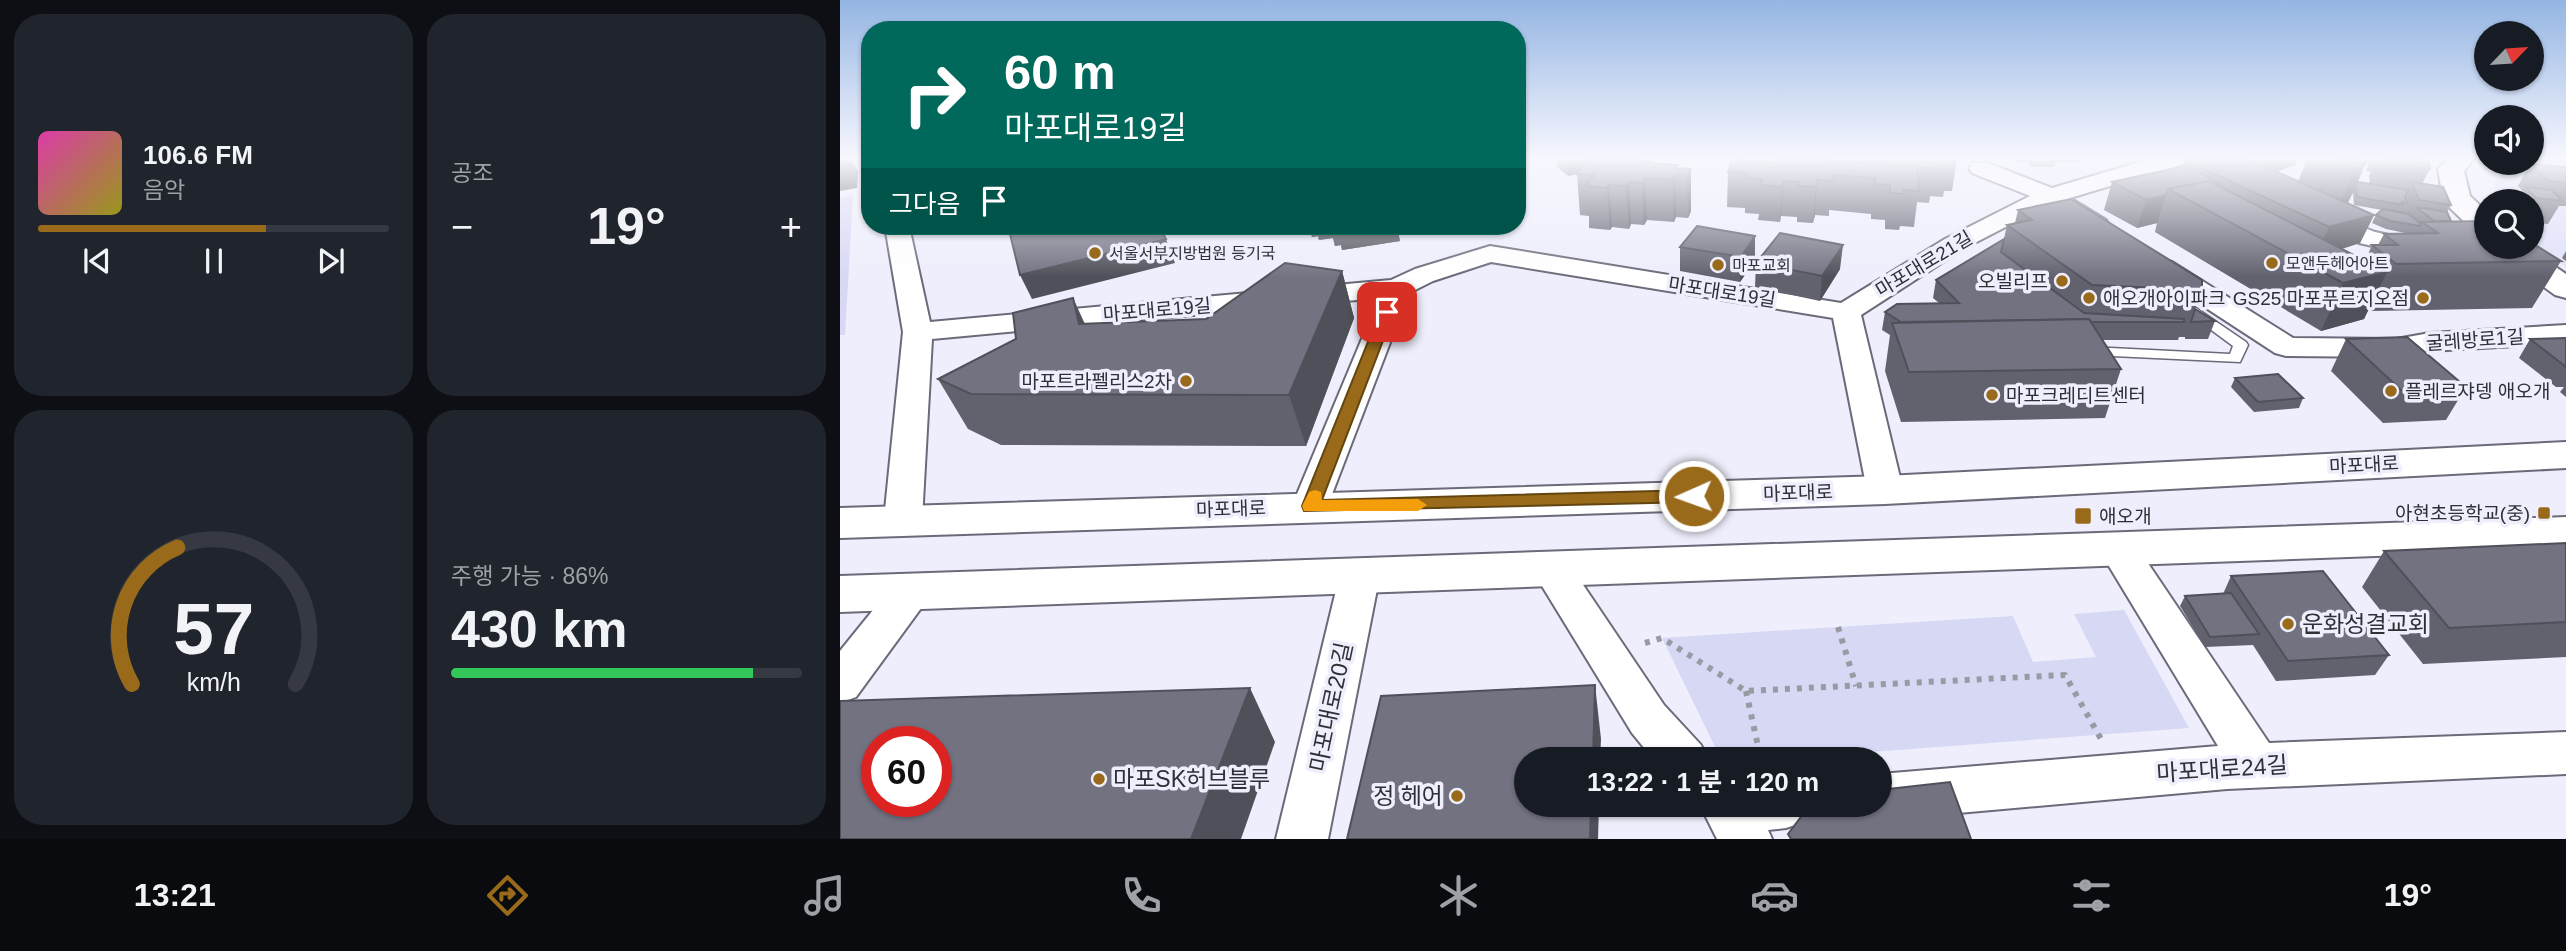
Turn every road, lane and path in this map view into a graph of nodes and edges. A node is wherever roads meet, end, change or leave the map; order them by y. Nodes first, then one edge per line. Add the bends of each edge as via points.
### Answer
1 (2046, 198) joint
2 (2457, 198) edge
3 (2306, 211) edge
4 (2474, 218) edge
5 (899, 235) edge
6 (2444, 253) edge
7 (2520, 259) edge
8 (1397, 288) junction
9 (2566, 288) edge
10 (2187, 306) edge
11 (1846, 312) junction
12 (918, 332) junction
13 (2566, 334) edge
14 (2078, 350) edge
15 (2566, 455) edge
16 (1885, 490) junction
17 (1311, 506) junction
18 (903, 520) junction
19 (840, 523) edge
20 (2566, 533) edge
21 (2117, 548) junction
22 (1551, 568) junction
23 (1360, 574) junction
24 (913, 589) junction
25 (840, 594) edge
26 (1838, 627) dead end
27 (1607, 654) junction
28 (840, 684) edge
29 (1856, 686) junction
30 (1746, 691) junction
31 (1673, 747) edge
32 (1758, 747) edge
33 (2566, 754) edge
34 (2257, 766) junction
35 (2122, 776) junction
36 (1892, 796) edge
37 (1302, 839) edge

1 - 11 street, 마포대로21길 via 1954,244
1 - 13 street, 굴레방로1길 via 2286,347 2396,348
2 - 4 main road
3 - 6 street via 2368,238
5 - 12 street
7 - 9 main road
8 - 11 street, 마포대로19길 via 1490,254
8 - 12 street, 마포대로19길
8 - 17 street
10 - 14 lane via 2241,345 2235,359
11 - 16 street
12 - 18 street
15 - 16 main road, 마포대로
16 - 17 main road, 마포대로
17 - 18 main road, 마포대로
18 - 19 main road, 마포대로
20 - 21 main road
21 - 22 main road
21 - 34 street
22 - 23 main road
22 - 27 street
23 - 24 main road
23 - 37 street, 마포대로20길
24 - 25 main road
24 - 28 street
26 - 29 path
27 - 30 path via 1662,638
27 - 31 street via 1648,719
29 - 30 path
29 - 35 path via 2065,676
30 - 32 path
33 - 34 street, 마포대로24길
34 - 35 street, 마포대로24길
35 - 36 street, 마포대로24길

